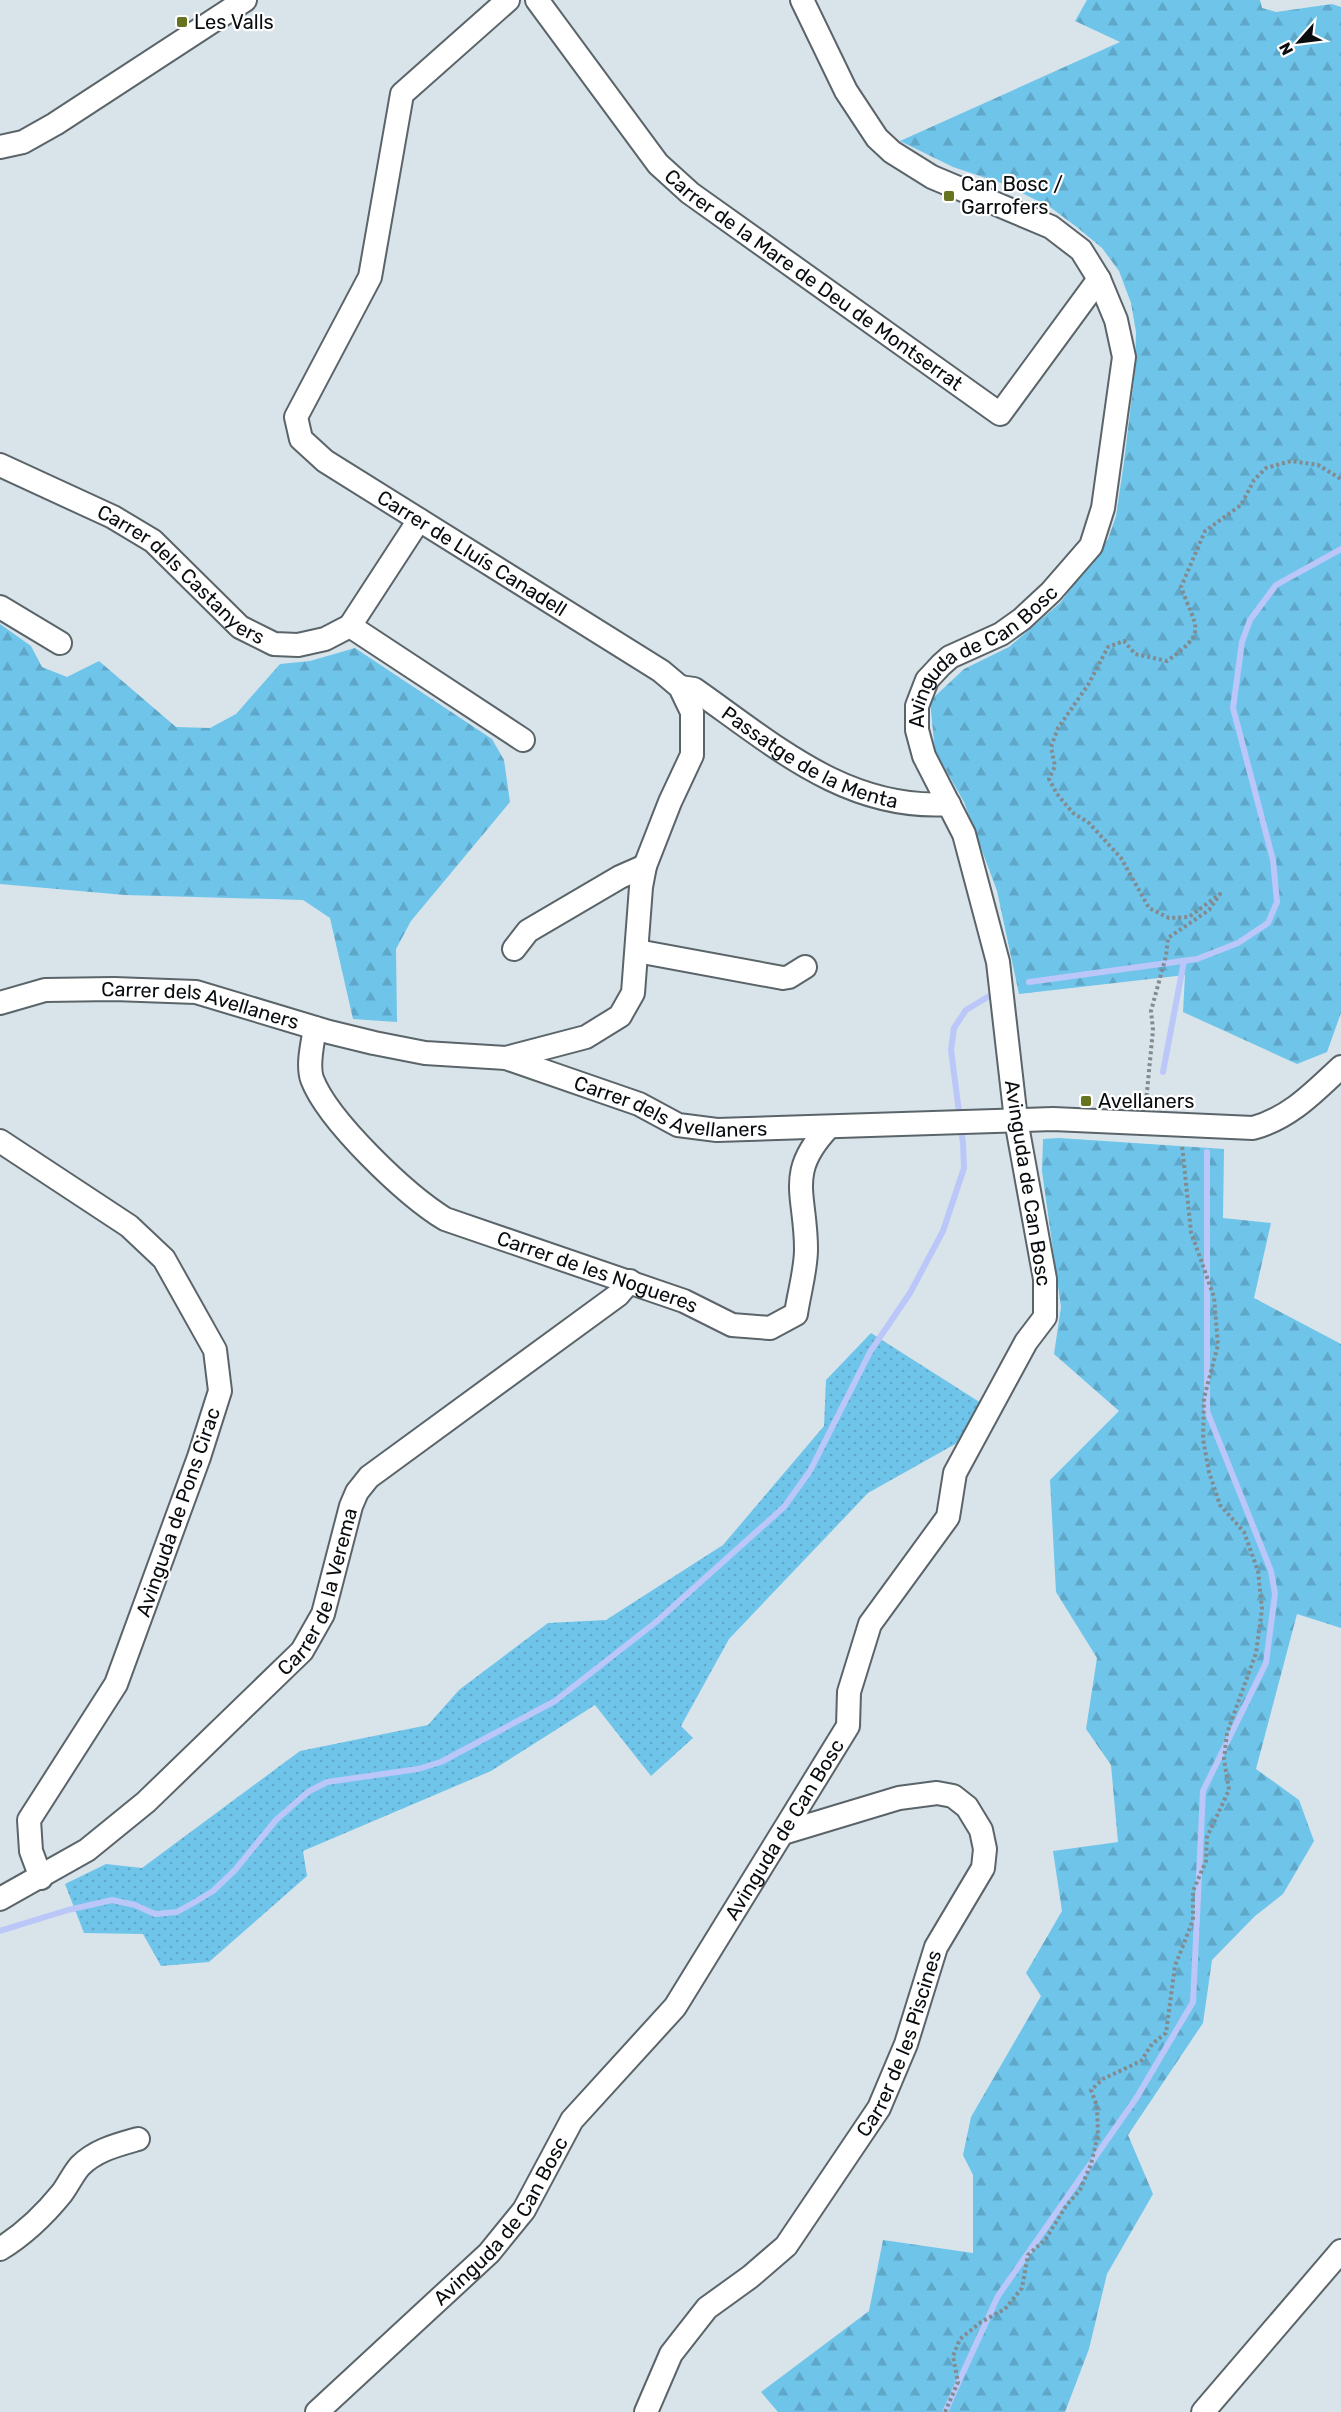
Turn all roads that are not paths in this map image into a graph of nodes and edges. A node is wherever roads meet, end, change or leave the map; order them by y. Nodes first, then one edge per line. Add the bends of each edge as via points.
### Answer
1 (244, 0) edge
2 (508, 0) edge
3 (537, 0) edge
4 (802, 0) edge
5 (0, 147) edge
6 (1099, 279) junction
7 (0, 465) edge
8 (419, 520) junction
9 (0, 607) edge
10 (350, 626) junction
11 (60, 643) dead end
12 (680, 687) junction
13 (523, 740) dead end
14 (949, 804) junction
15 (645, 866) junction
16 (514, 949) dead end
17 (636, 951) junction
18 (805, 967) dead end
19 (0, 1003) edge
20 (315, 1028) junction
21 (506, 1058) junction
22 (1338, 1069) edge
23 (1016, 1120) junction
24 (829, 1126) junction
25 (0, 1141) edge
26 (630, 1281) junction
27 (783, 1833) junction
28 (41, 1878) junction
29 (0, 1899) edge
30 (138, 2139) dead end
31 (0, 2249) edge
32 (1341, 2252) edge
33 (317, 2412) edge
34 (646, 2412) edge
35 (1203, 2412) edge

1 - 5 street via 55,124 23,142
2 - 8 street, Carrer de Lluís Canadell via 402,93 370,277 296,417 301,439 325,461
3 - 6 street, Carrer de la Mare de Deu de Montserrat via 658,164 682,186 1000,414
4 - 6 street, Avinguda de Can Bosc via 846,91 877,138 932,177 1051,227 1081,250
6 - 14 street, Avinguda de Can Bosc via 1116,320 1124,357 1103,508 1091,546 1034,610 1001,634 950,657 934,671 923,690 917,717 921,744
7 - 10 street, Carrer dels Castanyers via 153,541 240,627 274,644 298,645 325,639
8 - 10 street
8 - 12 street, Carrer de Lluís Canadell via 661,671
9 - 11 street
10 - 13 street
12 - 14 street, Passatge de la Menta via 694,689 778,750 838,784 905,803
12 - 15 street, Carrer de Lluís Canadell via 692,712 692,755
14 - 23 street, Avinguda de Can Bosc via 971,855 998,962
15 - 16 street via 528,931
15 - 17 street, Carrer de Lluís Canadell
17 - 18 street via 783,978
17 - 21 street, Carrer de Lluís Canadell via 633,993 620,1016 586,1037
19 - 20 street, Carrer dels Avellaners via 45,990 196,992
20 - 21 street, Carrer dels Avellaners via 425,1053
20 - 26 street, Carrer de les Nogueres via 311,1077 326,1106 397,1183 445,1219
21 - 24 street, Carrer dels Avellaners via 639,1104 678,1125 717,1130
22 - 23 street, Carrer dels Avellaners via 1293,1110 1268,1124 1236,1129 1145,1122
23 - 24 street, Carrer dels Avellaners
23 - 27 street, Avinguda de Can Bosc via 1045,1279 1045,1317 1026,1342 955,1473 948,1517 870,1624 849,1692 848,1726
24 - 26 street, Carrer de les Nogueres via 811,1145 801,1173 806,1250 796,1314 770,1328 732,1325 684,1300
25 - 28 street, Avinguda de Pons Cirac via 129,1226 164,1259 215,1350 220,1391 116,1684 29,1820 31,1851
26 - 28 street, Carrer de la Verema via 618,1295 382,1465 362,1485 346,1521 323,1614 302,1651 146,1802 87,1850
27 - 33 street, Avinguda de Can Bosc via 675,2007 572,2121 524,2210 489,2253
27 - 34 street, Carrer de les Piscines via 899,1798 937,1793 953,1796 967,1807 981,1830 983,1868 936,1947 906,2044 879,2108 786,2246 707,2308 670,2354
28 - 29 street, Carrer de la Verema
30 - 31 street via 105,2148 80,2166 41,2215
32 - 35 street

